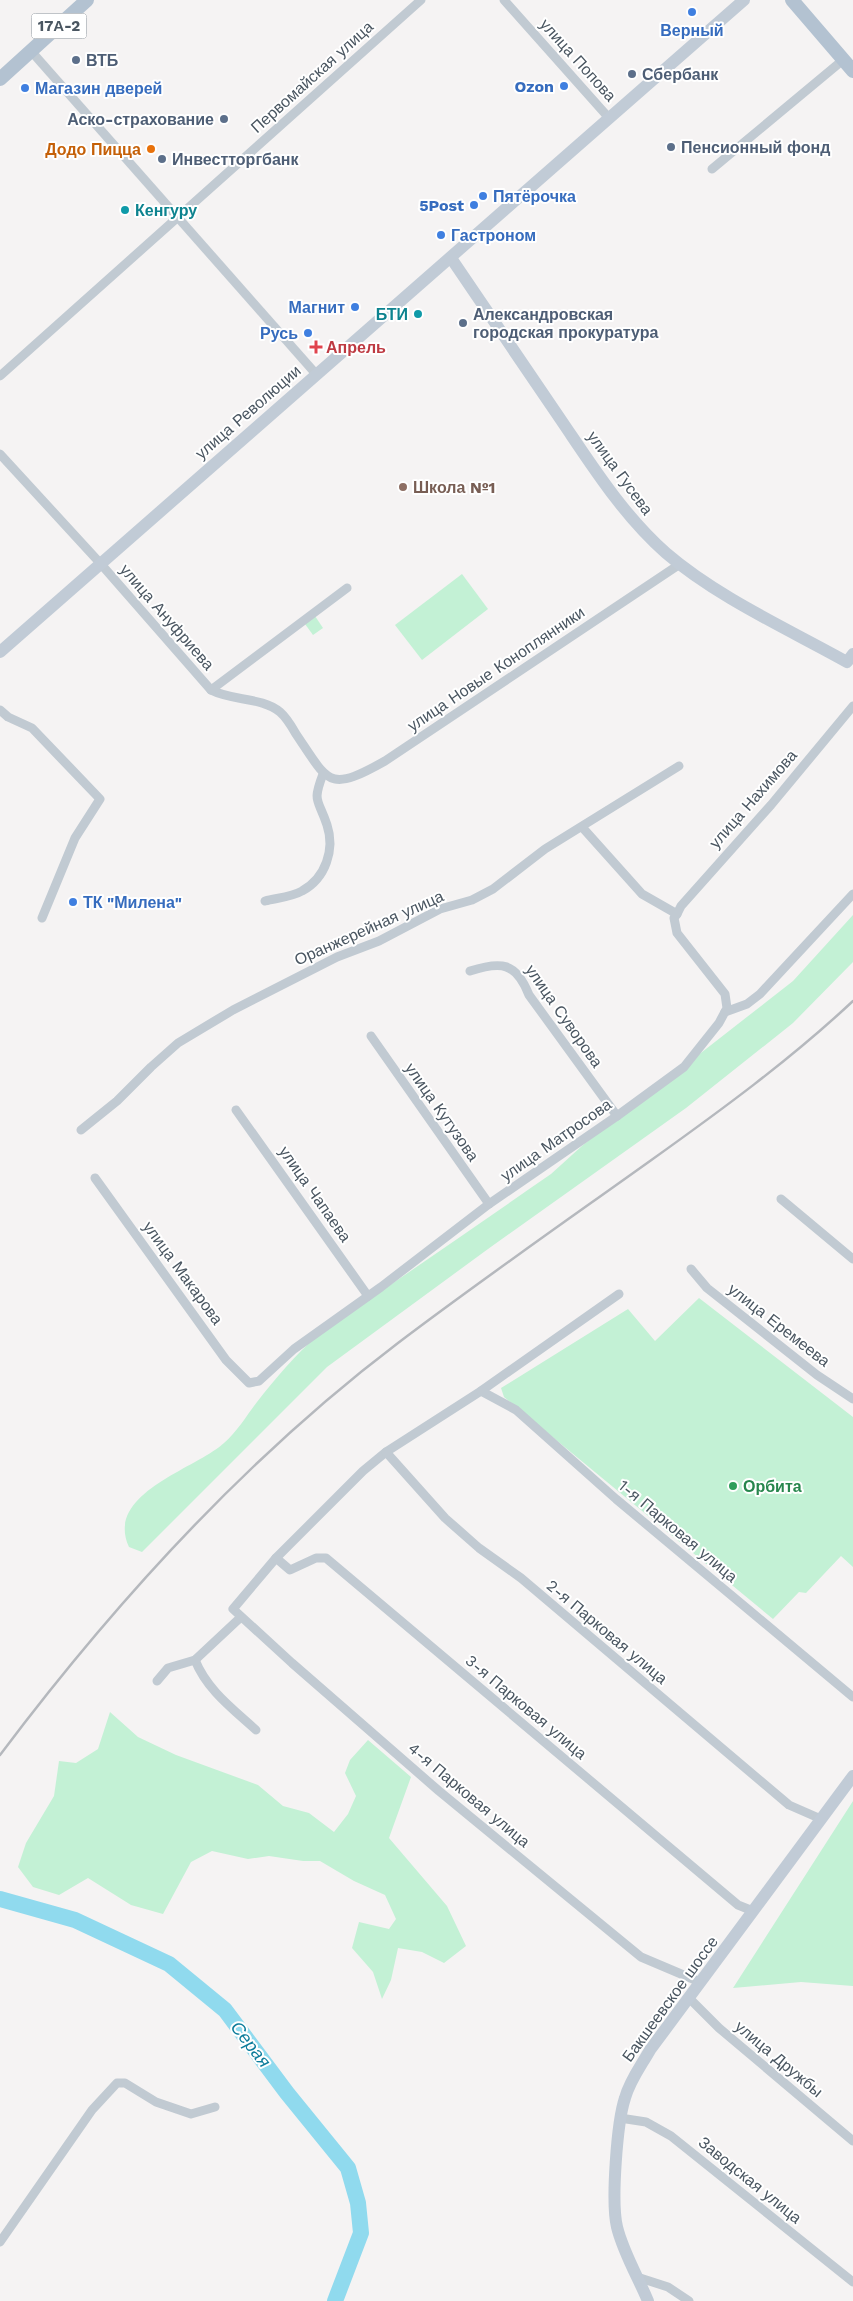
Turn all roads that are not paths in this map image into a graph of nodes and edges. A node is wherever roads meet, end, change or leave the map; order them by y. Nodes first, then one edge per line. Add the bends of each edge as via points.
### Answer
1 (87, 0) edge
2 (421, 0) edge
3 (504, 0) edge
4 (744, 0) edge
5 (792, 0) edge
6 (31, 52) junction
7 (844, 60) junction
8 (853, 71) edge
9 (0, 79) edge
10 (610, 118) junction
11 (712, 169) dead end
12 (177, 217) junction
13 (451, 258) junction
14 (316, 374) junction
15 (0, 376) edge
16 (0, 454) edge
17 (100, 563) junction
18 (680, 564) junction
19 (347, 588) dead end
20 (0, 652) edge
21 (851, 660) edge
22 (212, 690) junction
23 (853, 706) edge
24 (0, 710) edge
25 (679, 766) dead end
26 (323, 774) junction
27 (582, 827) junction
28 (853, 894) edge
29 (265, 901) dead end
30 (677, 914) junction
31 (42, 918) dead end
32 (470, 971) dead end
33 (725, 1012) junction
34 (371, 1036) dead end
35 (236, 1110) dead end
36 (617, 1116) junction
37 (81, 1130) dead end
38 (96, 1178) dead end
39 (781, 1199) dead end
40 (489, 1204) junction
41 (853, 1259) edge
42 (691, 1269) dead end
43 (619, 1294) dead end
44 (368, 1296) junction
45 (249, 1383) joint
46 (481, 1391) junction
47 (853, 1399) edge
48 (386, 1452) junction
49 (276, 1558) junction
50 (241, 1617) junction
51 (195, 1660) junction
52 (157, 1681) dead end
53 (853, 1697) edge
54 (256, 1730) dead end
55 (853, 1776) edge
56 (821, 1819) junction
57 (753, 1911) junction
58 (700, 1982) junction
59 (689, 1998) junction
60 (215, 2107) dead end
61 (620, 2118) junction
62 (853, 2141) edge
63 (0, 2242) edge
64 (637, 2277) junction
65 (853, 2282) edge
66 (648, 2301) edge
67 (689, 2301) edge

1 - 6 main road, 17А-2
2 - 12 street, Первомайская улица
3 - 10 street, улица Попова
4 - 10 main road, улица Революции
5 - 7 main road
6 - 9 main road, 17А-2
6 - 12 street
7 - 8 main road
7 - 11 street
10 - 13 main road, улица Революции
12 - 14 street
12 - 15 street, Первомайская улица
13 - 14 main road, улица Революции
13 - 18 main road, улица Гусева via 620,505
14 - 17 main road, улица Революции
16 - 17 street, улица Ануфриева
17 - 20 main road, улица Революции
17 - 22 street, улица Ануфриева
18 - 21 main road, улица Гусева via 708,585
18 - 26 street, улица Новые Коноплянники via 385,761 356,778 336,780
19 - 22 street
22 - 26 street, улица Ануфриева via 222,696 268,706 280,712
23 - 30 street, улица Нахимова
24 - 31 street via 32,728 100,799 75,838
25 - 27 street, Оранжерейная улица
26 - 29 street via 316,801 327,824 331,843 326,866 301,892
27 - 30 street via 642,894
27 - 37 street, Оранжерейная улица via 546,849 493,889 472,900 440,909 380,941 337,957 233,1010 178,1043
28 - 33 street via 760,994 747,1004
30 - 33 street via 674,918 677,933 725,994
32 - 36 street, улица Суворова via 490,965 506,965 517,972 529,995
33 - 36 street, улица Матросова via 684,1067
34 - 40 street, улица Кутузова
35 - 44 street, улица Чапаева
36 - 40 street, улица Матросова
38 - 45 street, улица Макарова via 226,1360
39 - 41 street
40 - 44 street, улица Матросова
42 - 47 street, улица Еремеева via 707,1288 816,1375
43 - 46 street
44 - 45 street, улица Матросова via 294,1349 259,1381
46 - 48 street
46 - 53 street, 1-я Парковая улица via 516,1410
48 - 49 street
48 - 56 street, 2-я Парковая улица via 446,1518 479,1548 521,1578 789,1805
49 - 50 street, 4-я Парковая улица via 233,1609
49 - 57 street, 3-я Парковая улица via 290,1570 316,1558 326,1558 738,1905
50 - 51 street
50 - 58 street, 4-я Парковая улица via 439,1791 641,1957
51 - 52 street via 168,1668
51 - 54 street via 201,1674 220,1698
55 - 56 main road, Бакшеевское шоссе
56 - 57 main road, Бакшеевское шоссе
57 - 58 main road, Бакшеевское шоссе
58 - 59 main road, Бакшеевское шоссе
59 - 61 main road, Бакшеевское шоссе via 632,2079
59 - 62 street, улица Дружбы via 719,2028
60 - 63 street via 191,2114 156,2102 125,2083 117,2083 92,2110
61 - 64 main road, Бакшеевское шоссе via 614,2213 617,2229
61 - 65 street, Заводская улица via 646,2122 671,2136
64 - 66 main road, Бакшеевское шоссе
64 - 67 street via 668,2287

